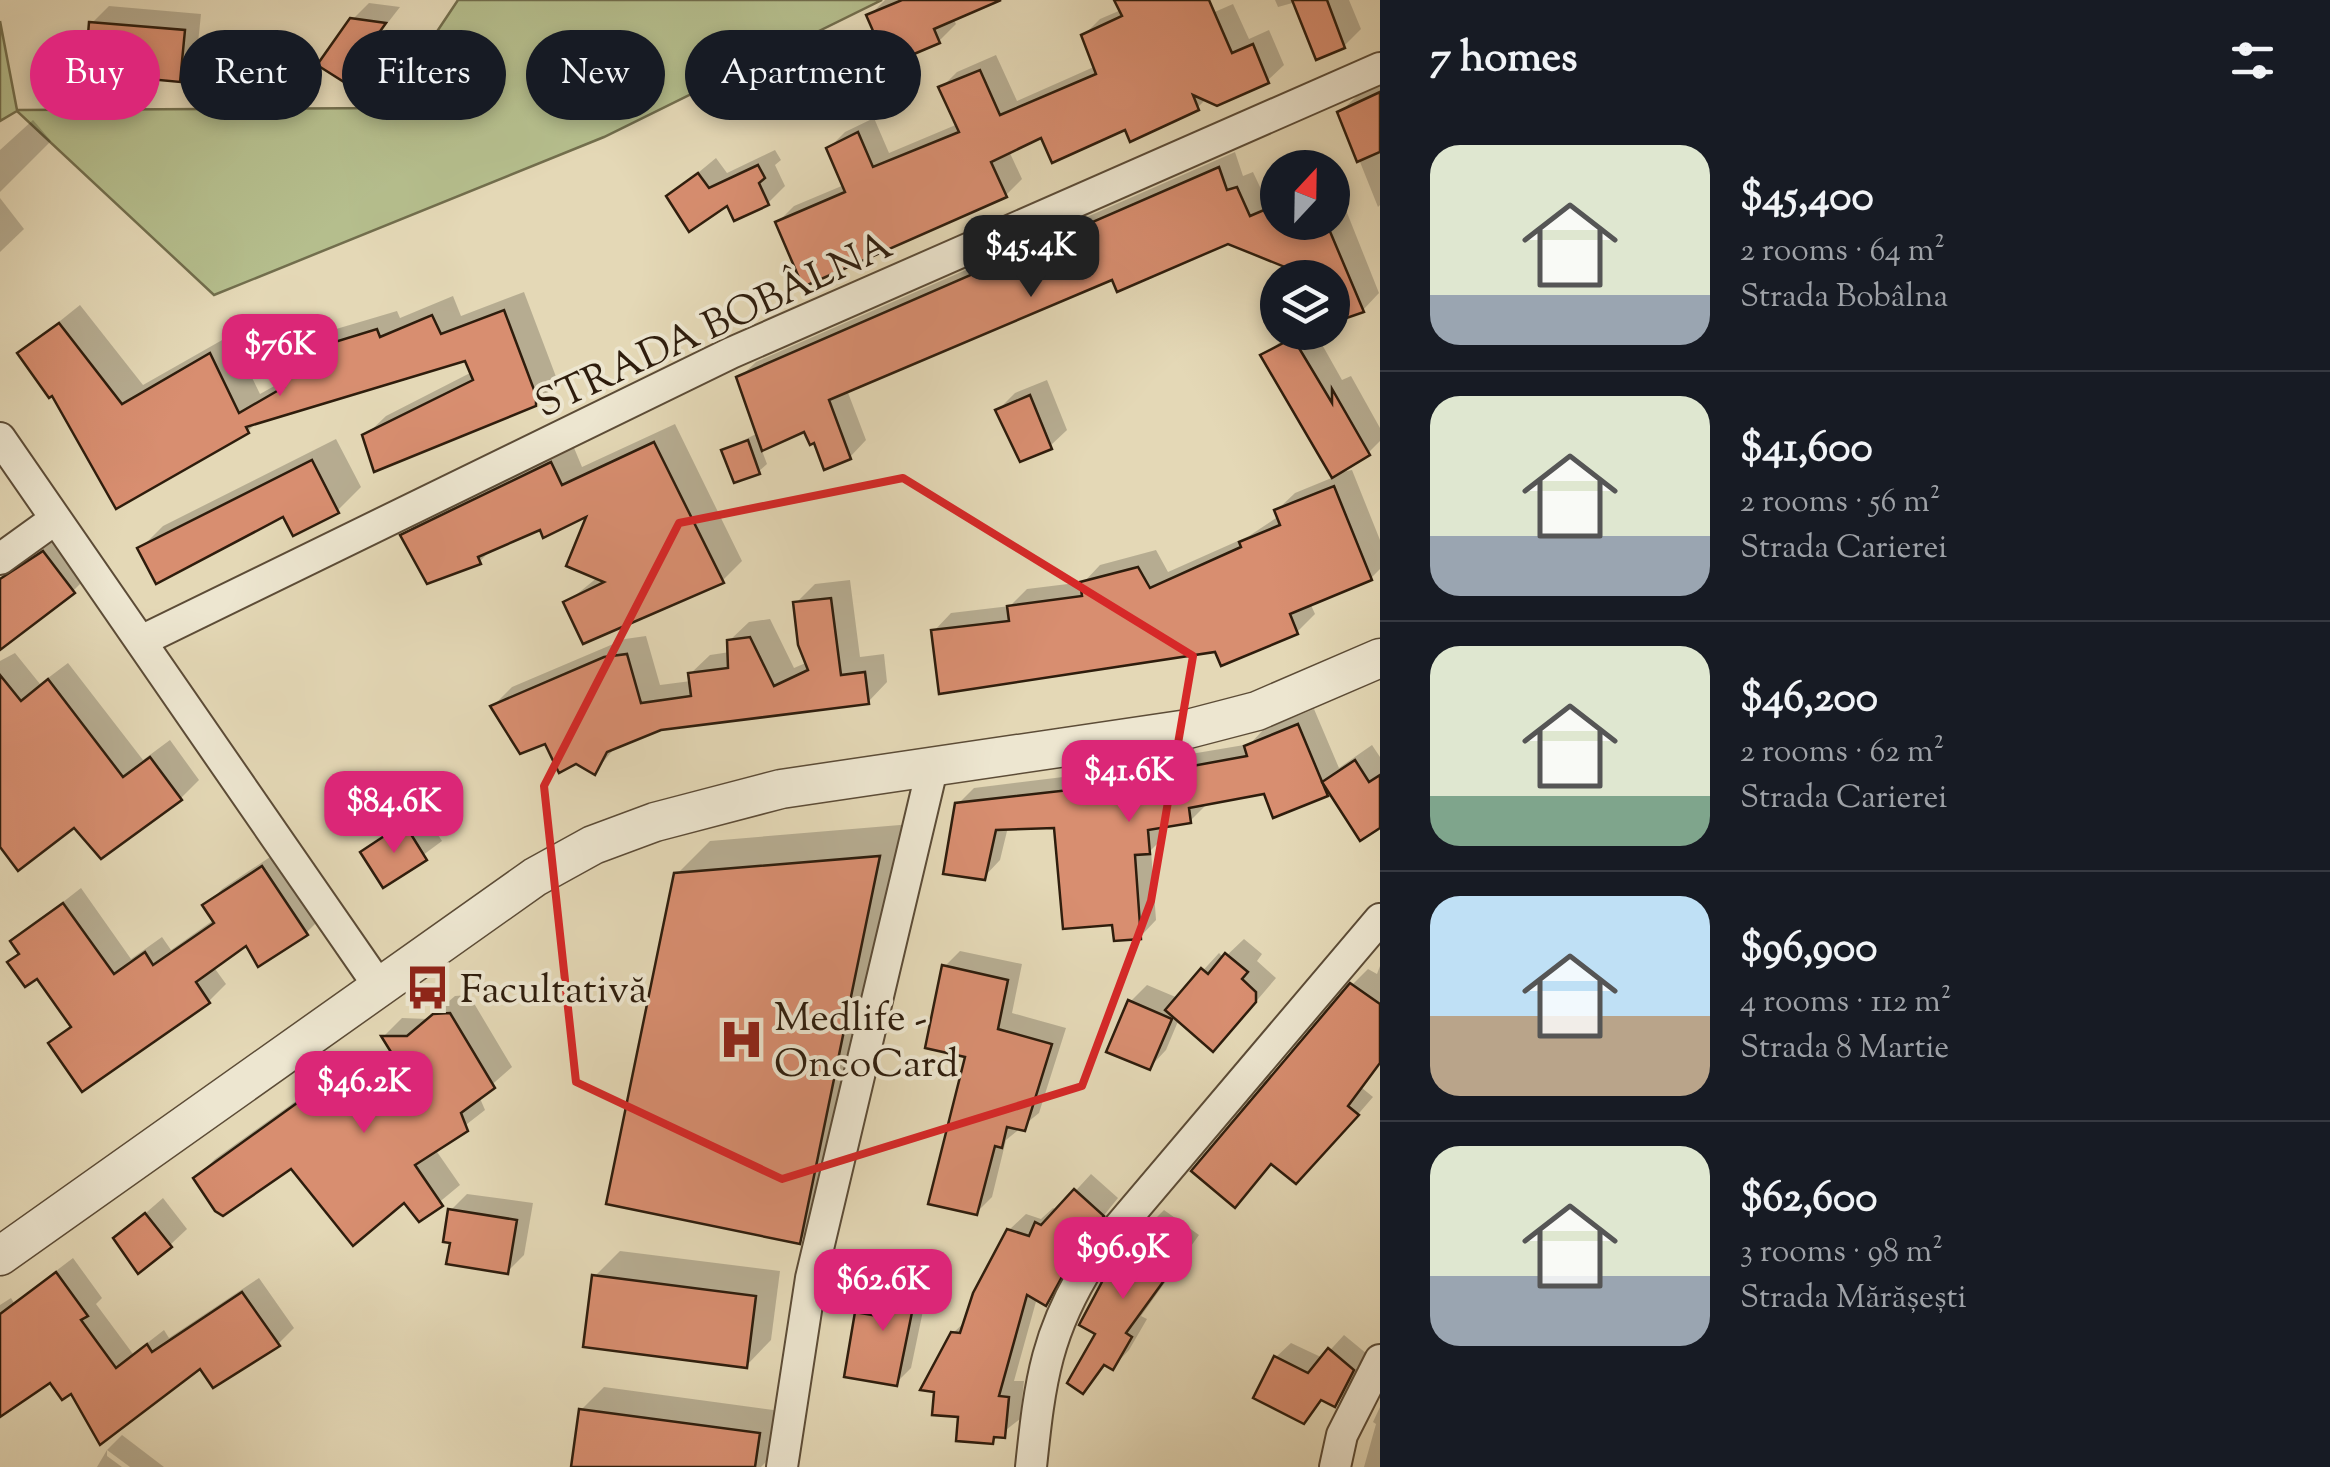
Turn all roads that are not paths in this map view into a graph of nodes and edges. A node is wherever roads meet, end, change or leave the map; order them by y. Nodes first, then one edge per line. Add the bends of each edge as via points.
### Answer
1 (1380, 68) edge
2 (0, 438) edge
3 (54, 520) junction
4 (0, 558) edge
5 (141, 641) junction
6 (1380, 658) edge
7 (932, 769) junction
8 (1380, 919) edge
9 (378, 985) junction
10 (0, 1256) edge
11 (1380, 1360) edge
12 (782, 1467) edge
13 (1031, 1467) edge
14 (1335, 1467) edge

1 - 5 street, STRADA BOBÂLNA via 732,353
2 - 3 street
3 - 4 street
3 - 5 street
5 - 9 street
6 - 7 street via 1257,711 1188,729
7 - 9 street via 716,802 594,845 535,877
7 - 12 street via 811,1278
8 - 13 street via 1074,1287 1042,1365
9 - 10 street
11 - 14 street via 1342,1434

